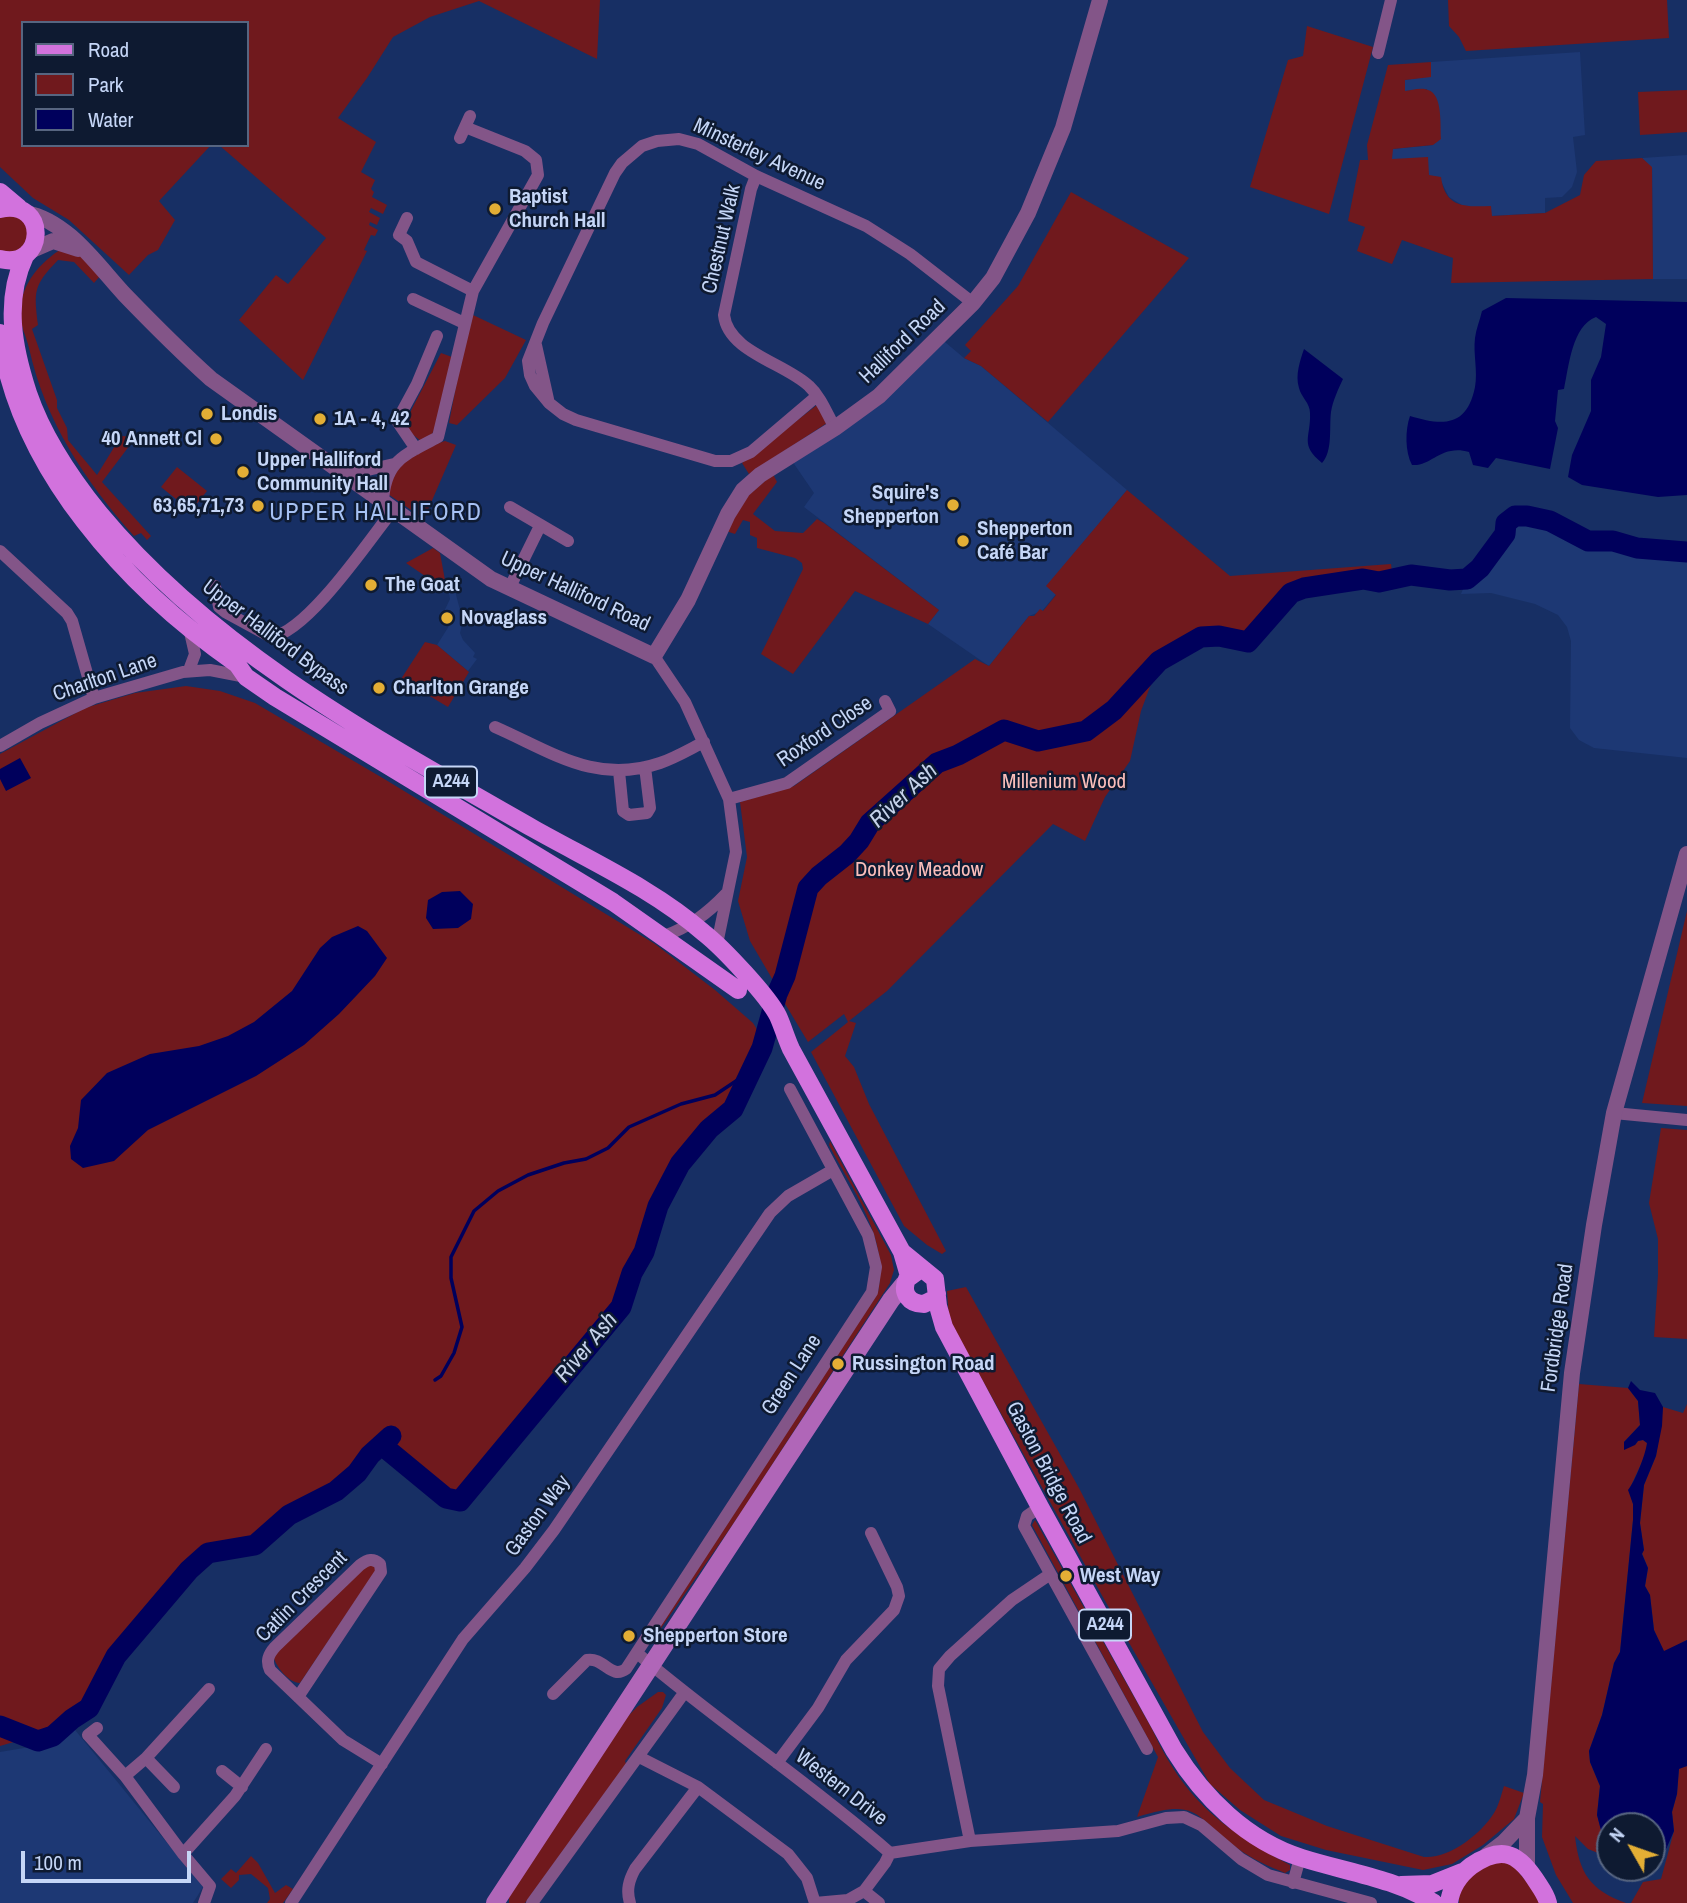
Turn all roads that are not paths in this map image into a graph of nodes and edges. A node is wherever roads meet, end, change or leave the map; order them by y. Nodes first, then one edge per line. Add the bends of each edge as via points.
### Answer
1 (1100, 0) edge
2 (1391, 0) edge
3 (1378, 53) dead end
4 (465, 127) dead end
5 (756, 176) junction
6 (0, 192) edge
7 (0, 209) edge
8 (23, 210) junction
9 (407, 218) dead end
10 (87, 252) junction
11 (27, 253) junction
12 (0, 259) edge
13 (473, 291) junction
14 (413, 299) dead end
15 (973, 303) junction
16 (464, 323) junction
17 (0, 333) edge
18 (437, 336) dead end
19 (817, 396) junction
20 (835, 428) junction
21 (416, 449) junction
22 (394, 464) junction
23 (346, 475) junction
24 (388, 506) junction
25 (510, 507) dead end
26 (540, 526) junction
27 (568, 541) dead end
28 (0, 551) edge
29 (215, 586) dead end
30 (509, 589) junction
31 (189, 627) junction
32 (218, 628) junction
33 (222, 653) junction
34 (654, 656) junction
35 (189, 670) junction
36 (210, 670) junction
37 (246, 677) junction
38 (94, 698) junction
39 (885, 701) dead end
40 (495, 727) dead end
41 (704, 742) junction
42 (0, 746) edge
43 (645, 767) junction
44 (619, 771) junction
45 (729, 799) junction
46 (1687, 855) edge
47 (726, 894) junction
48 (693, 923) junction
49 (664, 936) junction
50 (717, 944) junction
51 (738, 990) junction
52 (770, 1014) junction
53 (790, 1089) dead end
54 (1614, 1113) junction
55 (1687, 1121) edge
56 (834, 1126) junction
57 (815, 1136) junction
58 (833, 1170) junction
59 (913, 1277) junction
60 (937, 1294) junction
61 (916, 1303) junction
62 (882, 1315) junction
63 (944, 1326) junction
64 (1040, 1507) junction
65 (871, 1533) dead end
66 (1049, 1575) junction
67 (637, 1653) junction
68 (652, 1666) junction
69 (209, 1689) dead end
70 (684, 1693) junction
71 (553, 1694) dead end
72 (298, 1697) junction
73 (97, 1728) dead end
74 (267, 1749) dead end
75 (1147, 1749) dead end
76 (639, 1757) junction
77 (146, 1758) junction
78 (777, 1763) junction
79 (382, 1764) junction
80 (222, 1771) dead end
81 (125, 1776) junction
82 (174, 1787) dead end
83 (242, 1787) junction
84 (698, 1787) junction
85 (1527, 1818) junction
86 (970, 1841) junction
87 (890, 1853) junction
88 (183, 1854) junction
89 (1487, 1855) junction
90 (1300, 1858) junction
91 (1527, 1867) junction
92 (1462, 1872) junction
93 (1293, 1883) junction
94 (1398, 1885) junction
95 (864, 1892) junction
96 (1549, 1902) edge
97 (204, 1903) edge
98 (291, 1903) edge
99 (495, 1903) edge
100 (532, 1903) edge
101 (630, 1903) edge
102 (816, 1903) edge
103 (879, 1903) edge
104 (1371, 1903) edge
105 (1434, 1903) edge
106 (1449, 1903) edge

1 - 15 street, Halliford Road via 1069,112 1037,193 1010,250
2 - 3 street
4 - 13 street via 526,151 536,160 538,175
5 - 15 street, Minsterley Avenue via 866,226
5 - 19 street, Chestnut Walk via 725,321 733,337 802,381
5 - 19 street, Minsterley Avenue via 688,140 657,141 634,151 615,173 535,342 528,361 530,375 549,403 576,420 715,461 732,461 751,452
6 - 8 main road, Upper Halliford Road
7 - 8 main road
8 - 10 street, Upper Halliford Road via 40,215
8 - 11 main road, Upper Halliford Bypass via 36,227
9 - 13 street via 399,235 407,241 416,262
10 - 11 street via 52,241
10 - 23 street, Upper Halliford Road via 192,363
11 - 12 main road via 18,259
11 - 32 main road, Upper Halliford Bypass / A244 via 12,293 12,324 24,382 43,428 68,472 112,529 141,561
13 - 16 street
14 - 16 street
15 - 20 street, Halliford Road via 879,396
16 - 21 street via 439,437
17 - 31 main road, Upper Halliford Bypass / A244 via 18,406 52,478 130,573
18 - 21 street via 397,421
19 - 20 street, Chestnut Walk
20 - 34 street, Halliford Road via 743,490 688,600
21 - 22 street
22 - 23 street
22 - 24 street via 386,482
23 - 24 street, Upper Halliford Road
24 - 29 street via 327,594 280,635 271,637 225,612 219,607
24 - 30 street, Upper Halliford Road
25 - 26 street
26 - 27 street
26 - 30 street
28 - 38 street via 67,613
30 - 34 street, Upper Halliford Road
31 - 33 main road, Upper Halliford Bypass / A244
31 - 35 street, Charlton Lane via 195,654
32 - 33 street via 228,641
32 - 48 main road, Upper Halliford Bypass / A244 via 336,712
33 - 36 street
33 - 37 main road, Upper Halliford Bypass / A244
34 - 41 street via 685,702
35 - 36 street, Charlton Lane
35 - 38 street, Charlton Lane
36 - 37 street, Charlton Lane
37 - 49 main road, Upper Halliford Bypass / A244
38 - 42 street, Charlton Lane
39 - 45 street, Roxford Close via 890,711 787,783
40 - 44 street via 581,765
41 - 43 street
41 - 45 street
43 - 44 street
43 - 44 street via 647,813 623,811
45 - 47 street via 736,852
46 - 54 street, Fordbridge Road
47 - 48 street
47 - 50 street
48 - 49 street
48 - 50 main road, Upper Halliford Bypass / A244
49 - 51 main road, Upper Halliford Bypass / A244
50 - 51 main road via 714,956 732,975
50 - 52 main road, A244
51 - 52 main road, A244
52 - 56 main road, A244
53 - 57 street, Green Lane
54 - 55 street
54 - 85 street, Fordbridge Road via 1572,1373 1535,1775
56 - 57 street
56 - 59 main road, A244
57 - 58 street, Green Lane
58 - 67 street, Green Lane via 871,1243 877,1275 872,1292
58 - 79 street, Gaston Way via 777,1203 769,1213 554,1530 463,1639
59 - 60 main road via 935,1279
59 - 61 main road via 907,1297
59 - 62 main road, Green Lane
60 - 61 main road via 929,1302
60 - 63 main road, Gaston Bridge Road / A244
61 - 62 main road
61 - 63 main road, Gaston Bridge Road / A244
62 - 68 main road, Green Lane
63 - 64 main road, Gaston Bridge Road / A244
64 - 66 street via 1027,1516 1024,1526
64 - 90 main road, Gaston Bridge Road / A244 via 1195,1782 1237,1823
65 - 78 street via 897,1587 898,1603 846,1660
66 - 75 street
66 - 86 street via 1012,1600 939,1669 938,1686
67 - 68 street
67 - 71 street via 620,1673 598,1660 587,1660
68 - 70 street, Western Drive
68 - 99 main road, Green Lane
69 - 77 street
70 - 76 street
70 - 78 street, Western Drive
72 - 72 street, Catlin Crescent via 270,1670 267,1658 360,1565 376,1560 381,1572
72 - 79 street, Catlin Crescent via 343,1740
73 - 81 street via 88,1735
74 - 83 street
76 - 84 street
76 - 100 street
77 - 81 street
77 - 82 street
78 - 87 street, Western Drive
79 - 98 street, Gaston Way
80 - 83 street
81 - 88 street
83 - 88 street
84 - 101 street via 635,1869 629,1880
84 - 102 street via 788,1854 807,1878
85 - 89 street
85 - 91 street, Fordbridge Road
86 - 87 street, Western Drive
86 - 93 street, Western Drive via 1118,1831 1184,1816 1254,1868
87 - 95 street
88 - 97 street via 210,1886
89 - 91 main road via 1510,1855
89 - 92 main road, Gaston Bridge Road
90 - 93 street
90 - 94 main road, Gaston Bridge Road / A244
91 - 96 main road
92 - 94 main road, Gaston Bridge Road / A244 via 1433,1884
92 - 106 main road
93 - 104 street
94 - 105 main road, Gaston Bridge Road / A244
95 - 102 street via 848,1900
95 - 103 street

